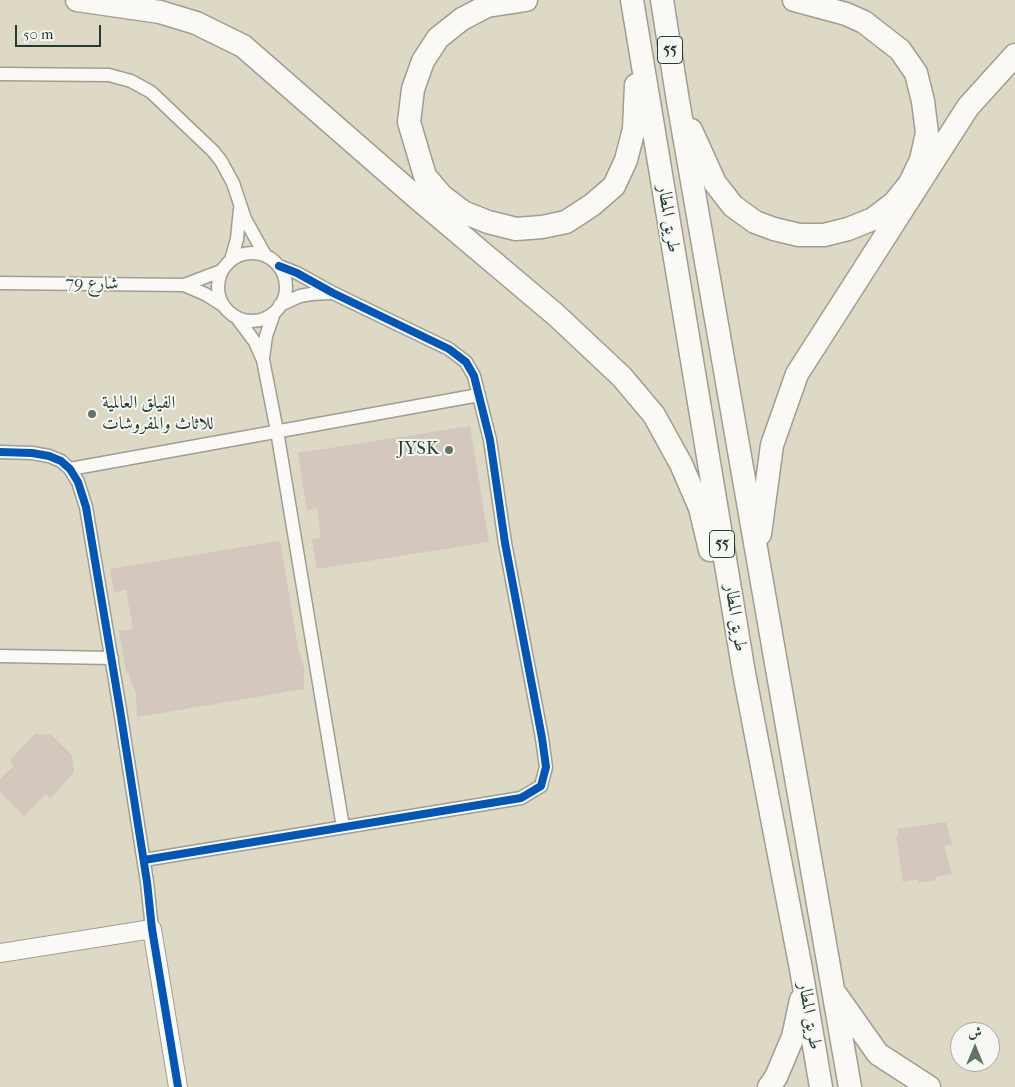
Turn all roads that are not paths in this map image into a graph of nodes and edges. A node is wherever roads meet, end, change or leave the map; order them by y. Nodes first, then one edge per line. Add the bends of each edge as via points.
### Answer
1 (77, 0) edge
2 (526, 0) edge
3 (632, 0) edge
4 (662, 0) edge
5 (794, 0) edge
6 (637, 31) junction
7 (1015, 55) edge
8 (0, 74) edge
9 (678, 101) junction
10 (240, 207) junction
11 (265, 255) junction
12 (230, 260) junction
13 (279, 266) junction
14 (221, 271) junction
15 (0, 283) edge
16 (184, 285) junction
17 (333, 294) junction
18 (224, 306) junction
19 (277, 309) junction
20 (237, 318) junction
21 (263, 360) junction
22 (479, 395) junction
23 (277, 432) junction
24 (0, 452) edge
25 (70, 469) junction
26 (757, 555) junction
27 (0, 656) edge
28 (112, 658) junction
29 (744, 673) junction
30 (343, 827) junction
31 (144, 860) junction
32 (152, 929) junction
33 (0, 953) edge
34 (804, 990) junction
35 (834, 992) junction
36 (178, 1087) edge
37 (769, 1087) edge
38 (821, 1087) edge
39 (850, 1087) edge
40 (929, 1087) edge

1 - 29 highway via 160,12 196,23 243,46 556,315 622,377 654,415 700,508 731,636
2 - 6 highway via 487,6 462,19 438,38 423,61 413,89 409,122 425,176 442,196 463,212 488,222 516,229 566,222 614,186 626,160 634,129
3 - 6 highway, طريق المطار / 55
4 - 9 highway, طريق المطار / 55
5 - 9 highway via 864,22 900,50 916,73 927,133 921,160 910,183 894,203 873,219 848,230 824,235 799,235 755,222 733,206 715,183
6 - 29 highway, طريق المطار / 55
7 - 26 highway via 968,108 797,374 772,445
8 - 10 street via 109,76 141,86 213,151 233,183
9 - 26 highway, طريق المطار / 55
10 - 11 street
10 - 12 street via 238,234
11 - 12 street via 243,254
11 - 13 street
12 - 14 street
13 - 17 street
13 - 19 street via 286,290
14 - 16 street, شارع 79
14 - 18 street via 217,289
15 - 16 street, شارع 79
16 - 18 street, شارع 79
17 - 19 street via 295,298
17 - 22 street via 449,349 466,362
18 - 20 street
19 - 20 street via 260,320
19 - 21 street via 266,336
20 - 21 street
21 - 23 street
22 - 23 street
22 - 30 street via 490,440 505,543 542,738 546,767 541,786 521,798
23 - 25 street
23 - 30 street
24 - 25 street via 49,456
25 - 28 street via 86,507
26 - 35 highway, طريق المطار / 55
27 - 28 street
28 - 31 street
29 - 34 highway, طريق المطار / 55
30 - 31 street
31 - 32 street
32 - 33 street
32 - 36 street
34 - 37 highway via 793,1037
34 - 38 highway, طريق المطار / 55
35 - 39 highway, طريق المطار / 55
35 - 40 highway via 878,1054

